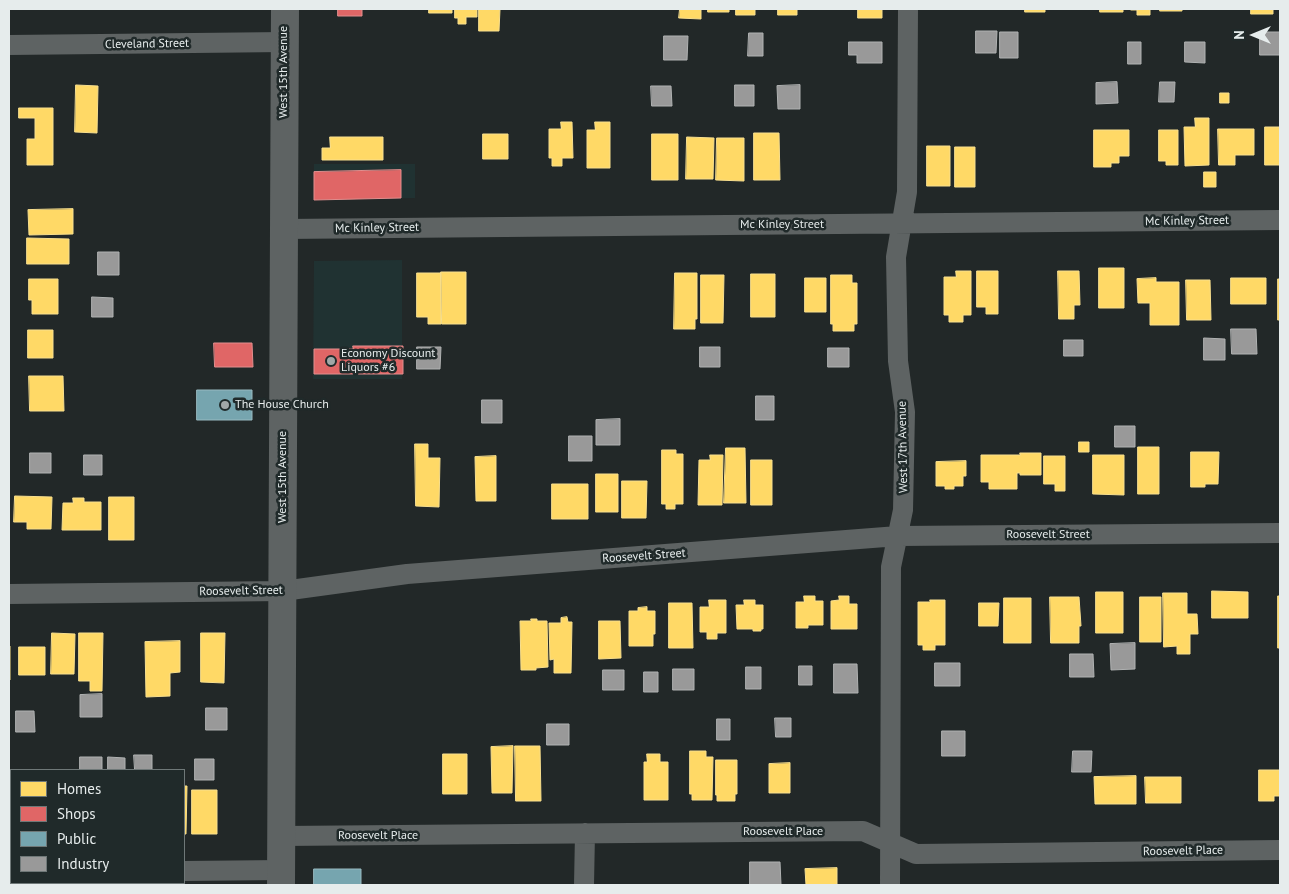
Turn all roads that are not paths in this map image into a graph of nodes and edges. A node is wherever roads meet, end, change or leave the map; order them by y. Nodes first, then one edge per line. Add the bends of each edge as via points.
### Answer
1 (285, 9) edge
2 (908, 9) edge
3 (284, 42) junction
4 (9, 45) edge
5 (1280, 220) edge
6 (901, 224) junction
7 (284, 230) junction
8 (1280, 533) edge
9 (898, 536) junction
10 (282, 591) junction
11 (9, 594) edge
12 (585, 833) junction
13 (282, 836) junction
14 (890, 842) junction
15 (1280, 850) edge
16 (185, 871) edge
17 (282, 878) edge
18 (584, 885) edge
19 (890, 885) edge

1 - 3 main road, West 15th Avenue
2 - 6 street, West 17th Avenue via 907,192
3 - 4 street, Cleveland Street
3 - 7 main road, West 15th Avenue
5 - 6 street, Mc Kinley Street
6 - 7 street, Mc Kinley Street
6 - 9 street, West 17th Avenue via 896,257 898,361 905,412 903,510
7 - 10 main road, West 15th Avenue
8 - 9 street, Roosevelt Street
9 - 10 street, Roosevelt Street via 407,574
9 - 14 street, West 17th Avenue via 891,567
10 - 11 street, Roosevelt Street
10 - 13 main road, West 15th Avenue
12 - 13 street, Roosevelt Place
12 - 14 street, Roosevelt Place via 863,831
12 - 18 street
13 - 17 main road, West 15th Avenue
14 - 15 street, Roosevelt Place via 916,854
14 - 19 street, West 17th Avenue
16 - 17 street

